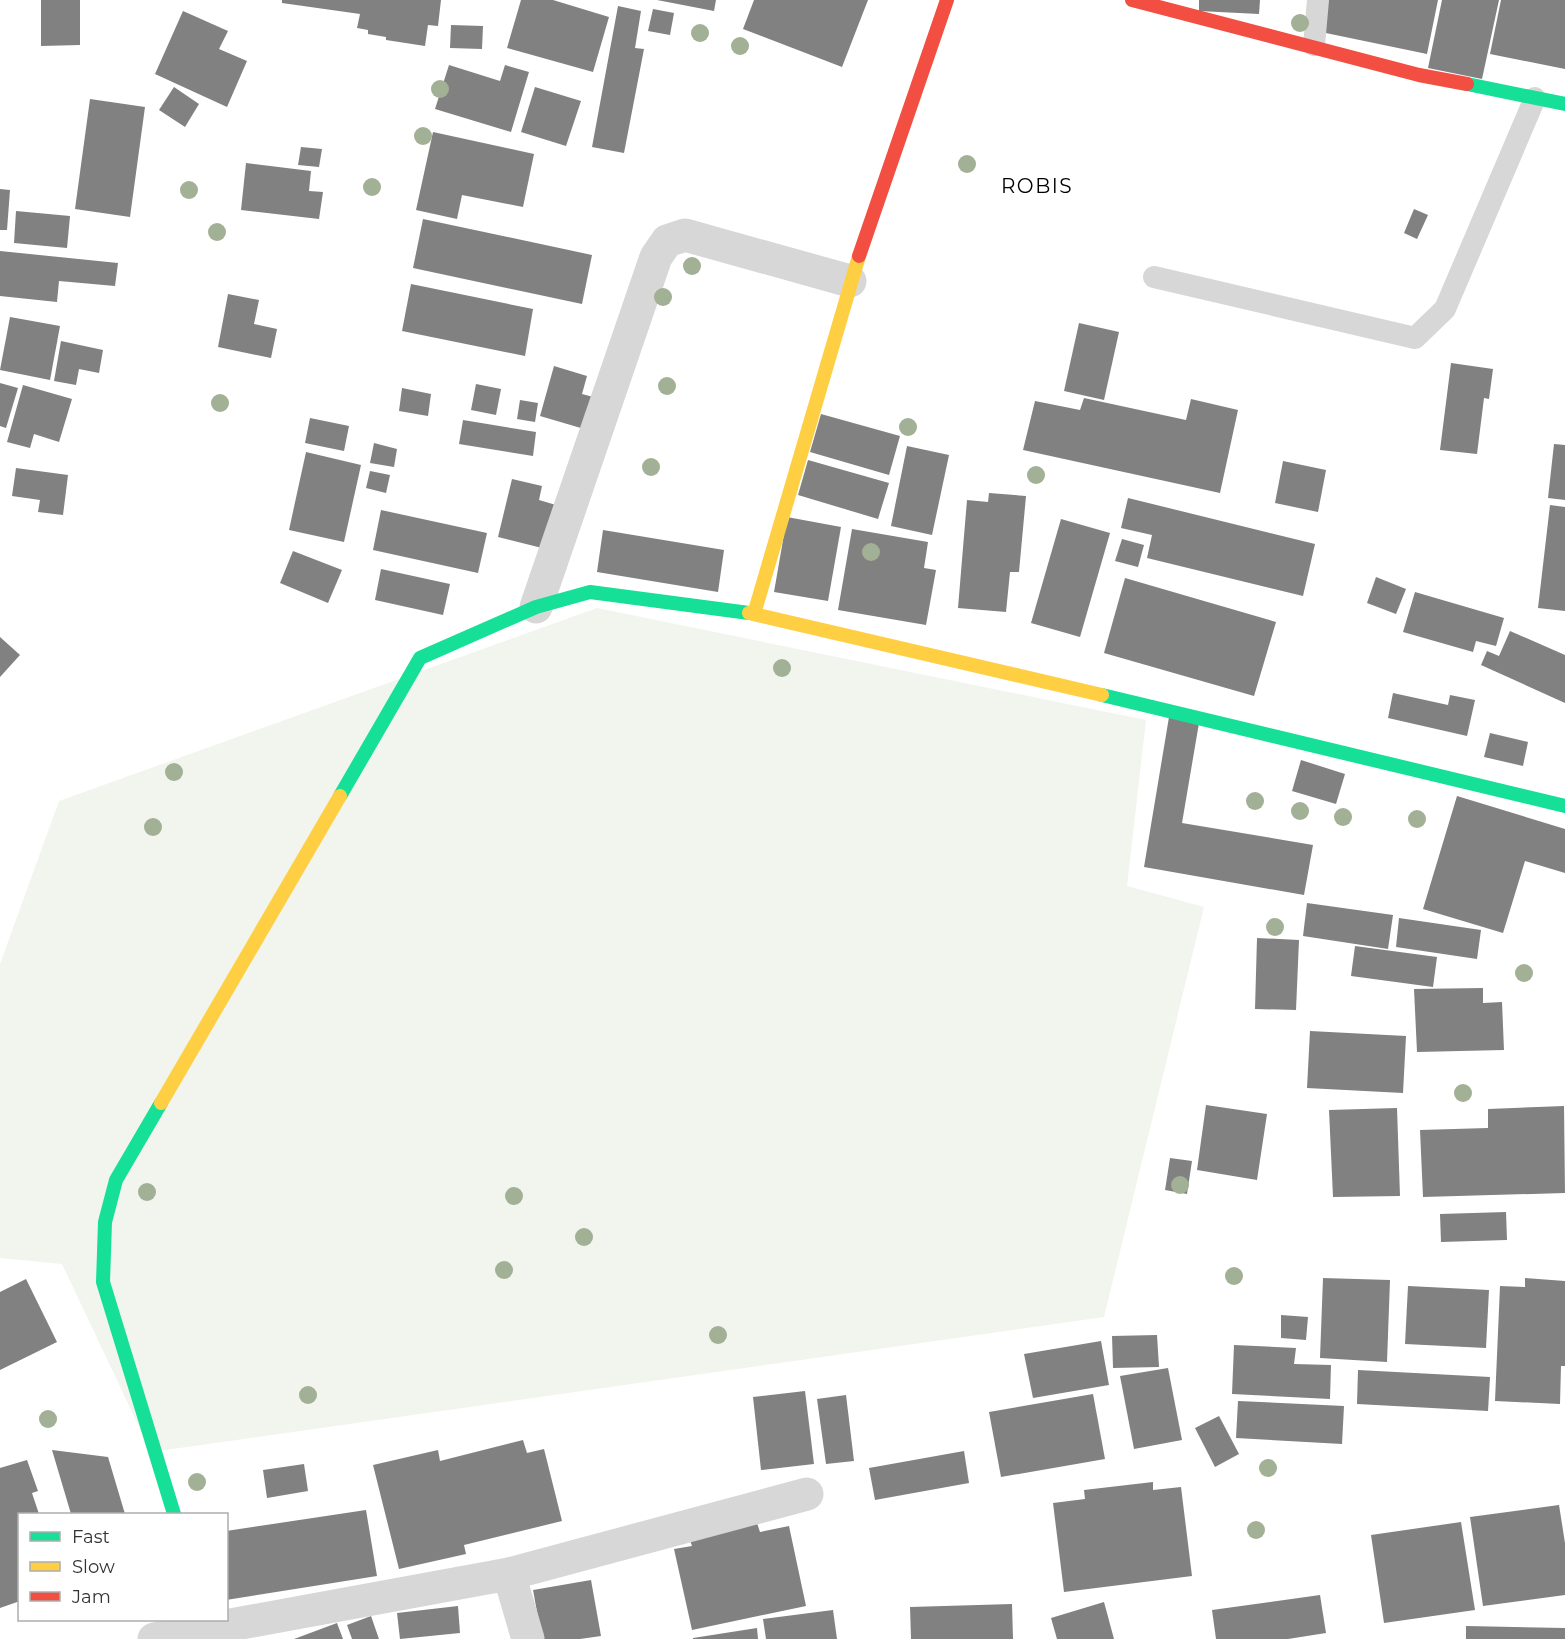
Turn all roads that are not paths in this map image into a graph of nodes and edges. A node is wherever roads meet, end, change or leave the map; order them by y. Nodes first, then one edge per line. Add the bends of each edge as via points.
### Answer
1 (947, 0) edge
2 (1132, 0) edge
3 (1318, 0) edge
4 (1314, 45) junction
5 (1535, 98) junction
6 (1565, 104) edge
7 (1154, 277) dead end
8 (850, 281) junction
9 (536, 607) junction
10 (754, 614) junction
11 (1565, 806) edge
12 (807, 1494) dead end
13 (173, 1513) edge
14 (509, 1574) junction
15 (216, 1624) edge
16 (154, 1639) edge
17 (528, 1639) edge

1 - 8 street
2 - 4 street
3 - 4 lane
4 - 5 street via 1419,75
5 - 6 street
5 - 7 lane via 1444,309 1415,338
8 - 9 street via 685,235 667,241 656,257
8 - 10 street
9 - 10 street via 590,592
9 - 13 street via 420,658 116,1180 105,1222 103,1282
10 - 11 street
12 - 14 street
14 - 15 street
14 - 17 street
15 - 16 street

